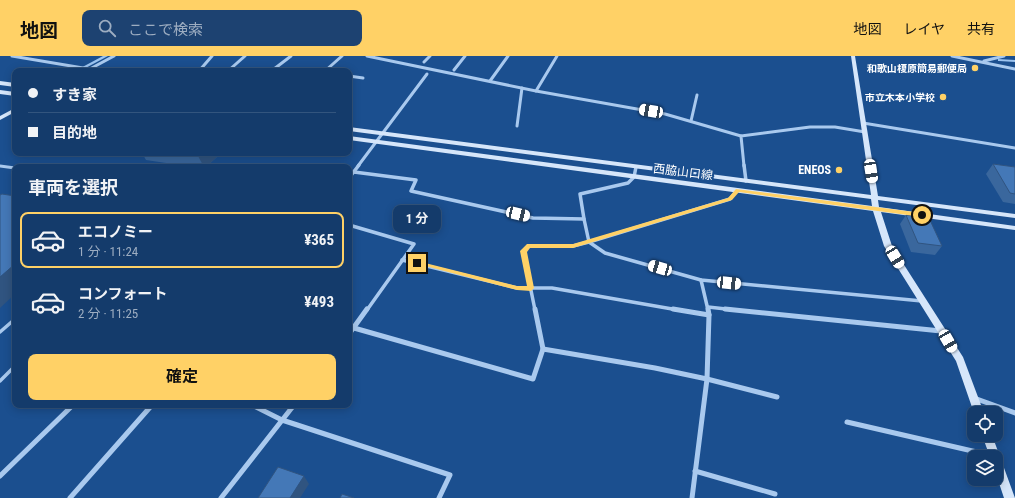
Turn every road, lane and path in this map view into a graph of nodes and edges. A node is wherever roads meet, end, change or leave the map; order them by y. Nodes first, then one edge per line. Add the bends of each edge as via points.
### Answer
1 (12, 56) edge
2 (114, 56) edge
3 (212, 56) edge
4 (245, 56) edge
5 (291, 56) edge
6 (342, 56) edge
7 (367, 56) edge
8 (430, 56) edge
9 (465, 56) edge
10 (508, 56) edge
11 (557, 56) edge
12 (853, 56) edge
13 (952, 56) edge
14 (969, 56) edge
15 (1004, 56) edge
16 (966, 58) junction
17 (982, 61) junction
18 (424, 62) dead end
19 (80, 68) edge
20 (91, 68) edge
21 (202, 68) edge
22 (231, 68) edge
23 (275, 68) edge
24 (328, 68) edge
25 (1015, 69) edge
26 (454, 70) dead end
27 (427, 74) dead end
28 (352, 76) edge
29 (363, 78) dead end
30 (490, 81) junction
31 (0, 83) edge
32 (12, 85) edge
33 (522, 88) junction
34 (536, 91) junction
35 (0, 92) edge
36 (12, 94) edge
37 (697, 95) dead end
38 (12, 112) edge
39 (0, 118) edge
40 (691, 121) junction
41 (863, 123) junction
42 (517, 126) dead end
43 (352, 129) edge
44 (865, 132) junction
45 (383, 133) junction
46 (741, 136) junction
47 (352, 138) edge
48 (376, 142) junction
49 (1015, 148) edge
50 (0, 166) edge
51 (636, 167) junction
52 (12, 168) edge
53 (354, 172) junction
54 (352, 174) edge
55 (634, 177) junction
56 (746, 181) junction
57 (738, 190) junction
58 (875, 197) junction
59 (876, 208) junction
60 (1015, 216) edge
61 (584, 219) junction
62 (352, 226) edge
63 (1015, 228) edge
64 (589, 242) junction
65 (402, 260) junction
66 (701, 280) junction
67 (531, 288) junction
68 (922, 301) junction
69 (708, 307) junction
70 (709, 315) junction
71 (12, 322) edge
72 (354, 328) junction
73 (352, 330) edge
74 (943, 331) junction
75 (0, 332) edge
76 (543, 348) junction
77 (12, 369) edge
78 (707, 379) junction
79 (0, 380) edge
80 (777, 397) dead end
81 (974, 398) junction
82 (977, 406) edge
83 (70, 408) edge
84 (149, 408) edge
85 (258, 408) edge
86 (292, 408) edge
87 (1015, 413) edge
88 (282, 420) junction
89 (847, 422) dead end
90 (967, 450) edge
91 (695, 471) junction
92 (0, 476) edge
93 (1003, 479) edge
94 (775, 494) dead end
95 (70, 498) edge
96 (221, 498) edge
97 (440, 498) edge
98 (692, 498) edge
99 (1010, 498) edge

1 - 19 street
2 - 20 street
3 - 21 street
4 - 22 street
5 - 23 street
6 - 24 street
7 - 30 street
8 - 18 street
9 - 26 street
10 - 30 street
11 - 34 street
12 - 41 street
13 - 16 street
14 - 16 street
15 - 17 street
16 - 17 street
17 - 25 street
27 - 45 street
28 - 29 street
30 - 33 street
31 - 32 street
33 - 34 street
33 - 42 street
34 - 40 street
35 - 36 street
37 - 40 street
38 - 39 street
40 - 46 street
41 - 44 street
41 - 49 street
43 - 45 street, 西脇山口線
44 - 46 street via 835,127 810,127
44 - 58 street
45 - 48 street
45 - 51 street, 西脇山口線
46 - 56 street
47 - 48 street, 西脇山口線
48 - 53 street
48 - 55 street, 西脇山口線
50 - 52 lane
51 - 55 street
51 - 56 street, 西脇山口線
53 - 54 street
53 - 61 street via 416,180 411,191 533,218
55 - 57 street, 西脇山口線
55 - 61 street via 628,183 580,194
56 - 58 street, 西脇山口線
57 - 59 street, 西脇山口線
57 - 64 street via 730,199
58 - 59 street
58 - 60 street, 西脇山口線
59 - 63 street, 西脇山口線
59 - 68 street via 888,246
61 - 64 street
62 - 65 street via 414,244
64 - 66 street via 605,253
64 - 67 street via 573,246 529,246 523,251
65 - 67 street via 517,288
65 - 72 street
66 - 68 street
66 - 69 street
67 - 70 street via 552,288
67 - 76 street
68 - 74 street
69 - 70 street
69 - 74 street
70 - 78 street
71 - 75 lane
72 - 73 street
72 - 76 street via 533,379
74 - 81 street via 960,360
76 - 78 street
77 - 79 lane
78 - 80 street
78 - 91 street
81 - 82 street
81 - 87 street
83 - 92 street
84 - 95 street
85 - 88 street
86 - 88 street
88 - 96 street
88 - 97 street via 450,475
89 - 90 street
91 - 94 street
91 - 98 street
93 - 99 street

